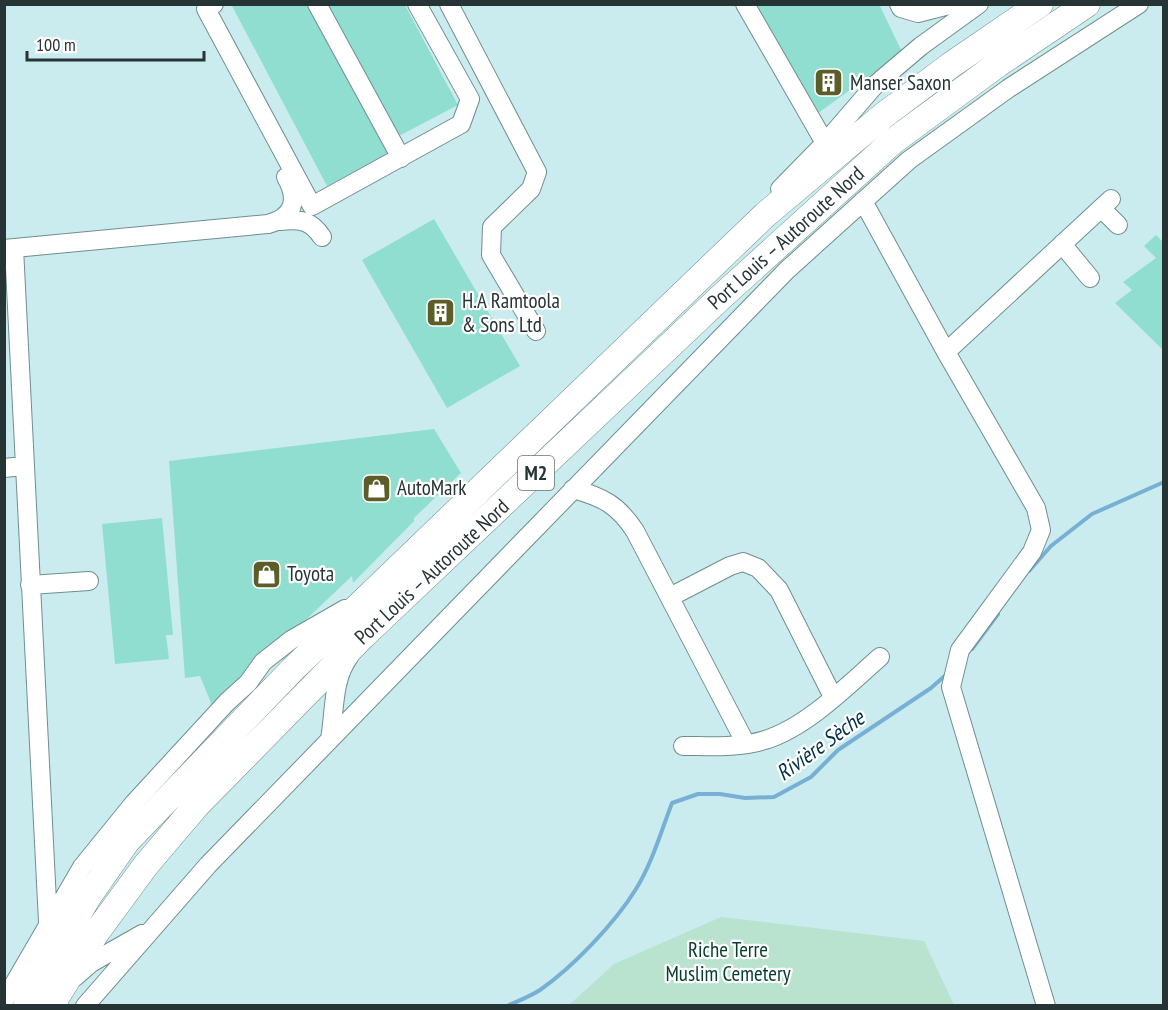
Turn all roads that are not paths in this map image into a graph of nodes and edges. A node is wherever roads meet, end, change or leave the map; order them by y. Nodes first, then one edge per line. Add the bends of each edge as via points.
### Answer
1 (195, 4) edge
2 (214, 4) edge
3 (317, 4) edge
4 (417, 4) edge
5 (449, 4) edge
6 (744, 4) edge
7 (899, 4) edge
8 (953, 4) edge
9 (979, 4) edge
10 (1040, 4) edge
11 (1087, 4) edge
12 (1139, 4) edge
13 (825, 143) junction
14 (401, 158) junction
15 (863, 201) junction
16 (280, 221) junction
17 (1118, 225) dead end
18 (322, 237) dead end
19 (1062, 244) junction
20 (9, 248) edge
21 (1090, 278) dead end
22 (696, 281) junction
23 (536, 332) dead end
24 (946, 352) junction
25 (24, 466) junction
26 (4, 468) edge
27 (573, 489) junction
28 (89, 581) dead end
29 (30, 585) junction
30 (372, 592) junction
31 (670, 597) junction
32 (363, 636) junction
33 (880, 657) dead end
34 (833, 697) junction
35 (330, 739) junction
36 (746, 744) junction
37 (683, 746) dead end
38 (48, 922) junction
39 (152, 929) junction
40 (10, 980) edge
41 (56, 997) edge
42 (4, 1000) edge
43 (26, 1005) edge
44 (85, 1005) edge
45 (1046, 1005) edge

1 - 16 street via 292,187 292,207
2 - 14 street via 206,9 312,206
3 - 14 street
4 - 14 street via 470,99 461,124
5 - 23 street via 537,172 531,189 492,227 491,255
6 - 13 street
7 - 8 street via 900,8 918,13
9 - 13 street via 875,85
10 - 22 highway, Port Louis – Autoroute Nord / M2 via 884,115 765,215
11 - 32 highway, Port Louis – Autoroute Nord / M2 via 892,142 720,298
12 - 15 street via 1009,88 909,160
13 - 22 street via 737,230
15 - 24 street
15 - 27 street via 787,270
16 - 18 street via 306,220
16 - 20 street
17 - 19 street via 1106,204
19 - 21 street
19 - 24 street
20 - 25 street
22 - 30 highway, Port Louis – Autoroute Nord / M2
24 - 45 street via 1036,508 1041,530 1032,552 960,650 951,687
25 - 26 street
25 - 29 street
27 - 31 street via 601,498 625,516
27 - 35 street
28 - 29 street
29 - 38 street
30 - 38 street via 291,640 263,662 82,867
30 - 43 highway, Port Louis – Autoroute Nord / M2 via 126,841 88,897
31 - 34 street via 730,566 743,562 758,568 779,590
31 - 36 street
32 - 35 street via 344,663 337,684
32 - 41 highway, Port Louis – Autoroute Nord / M2 via 196,806 96,933
33 - 34 street
34 - 36 street via 780,734
35 - 39 street
36 - 37 street
38 - 40 street
39 - 41 street via 91,963
39 - 44 street
40 - 42 street

